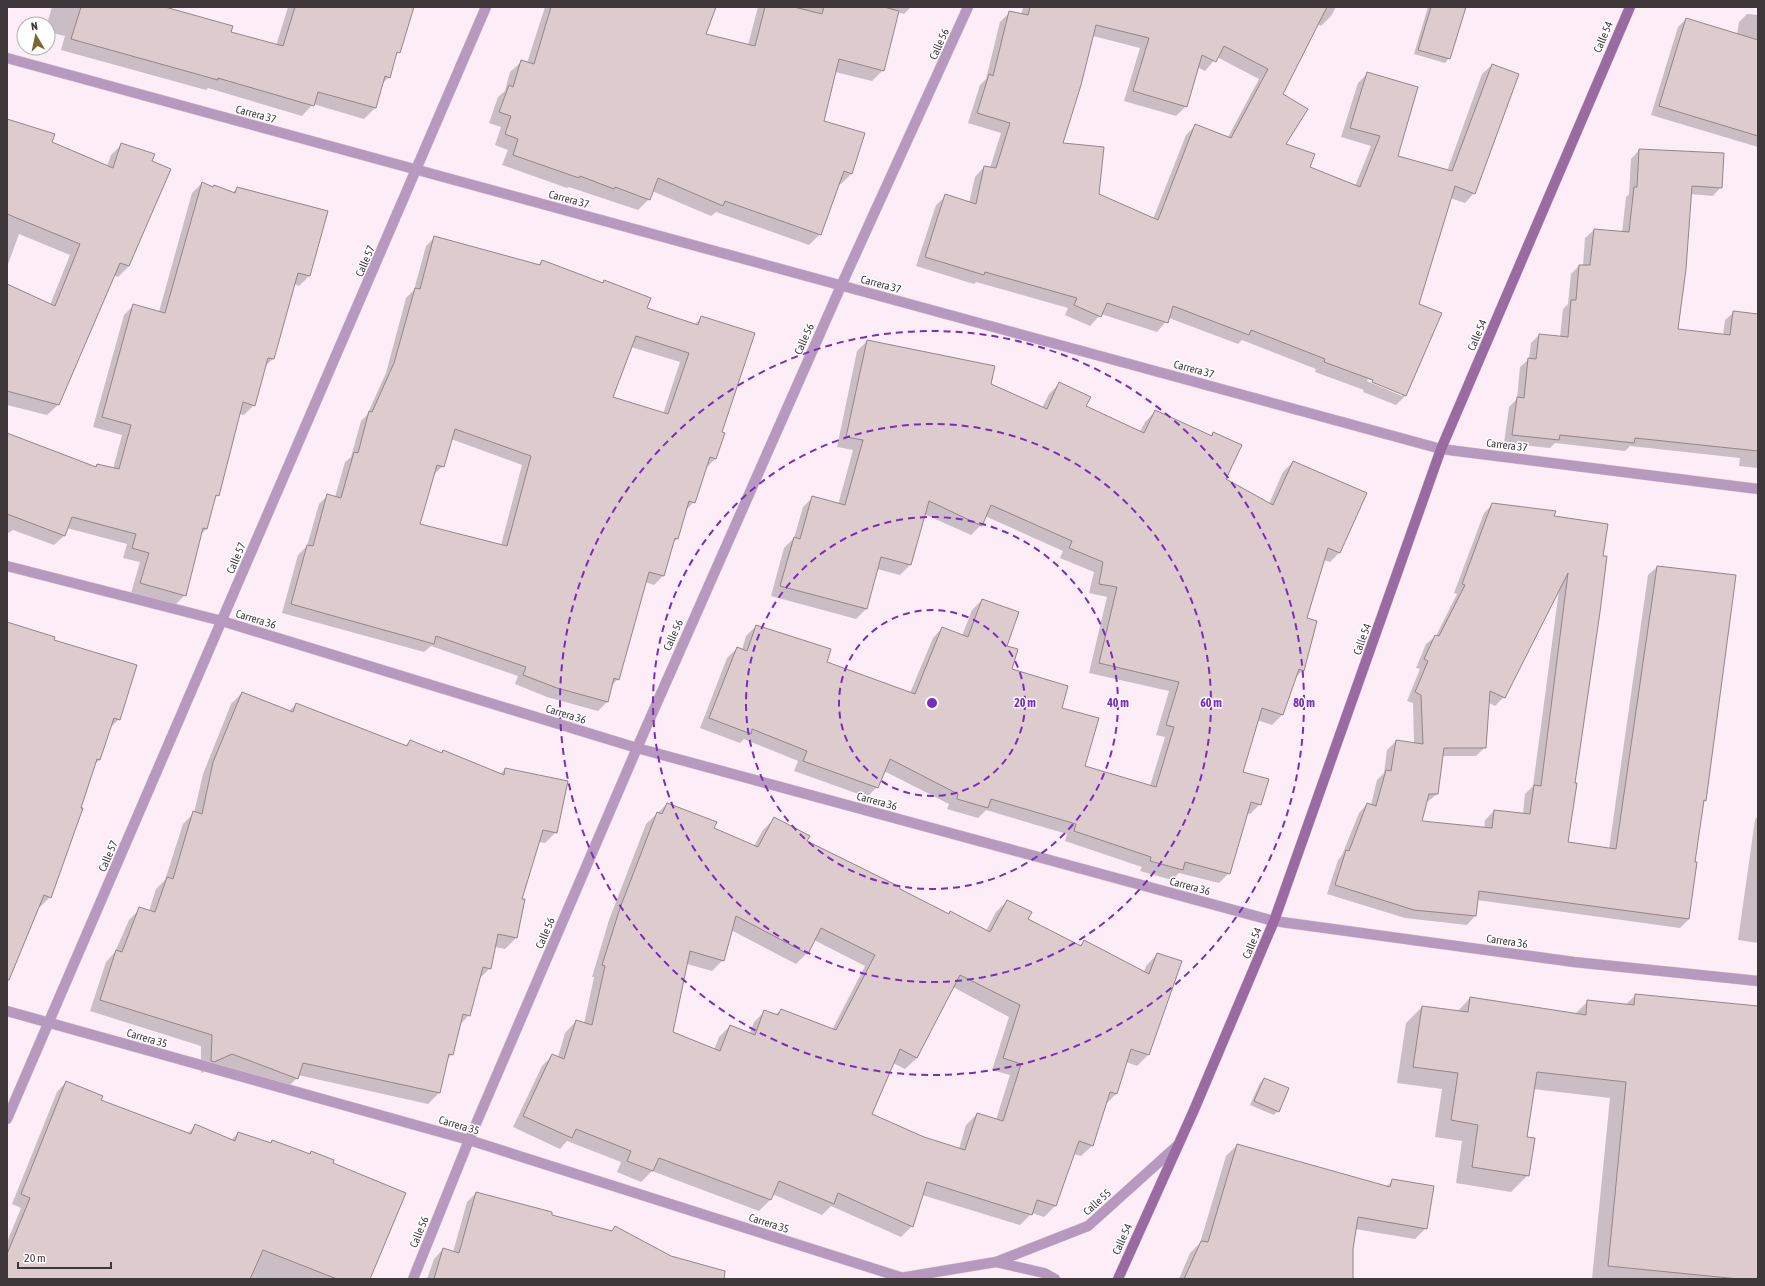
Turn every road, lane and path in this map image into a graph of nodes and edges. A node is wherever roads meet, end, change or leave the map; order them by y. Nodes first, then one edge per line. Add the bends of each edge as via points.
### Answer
1 (486, 7) edge
2 (968, 7) edge
3 (1630, 7) edge
4 (7, 58) edge
5 (417, 170) junction
6 (841, 286) junction
7 (1442, 450) junction
8 (1758, 490) edge
9 (7, 566) edge
10 (222, 621) junction
11 (637, 748) junction
12 (1274, 921) junction
13 (1758, 981) edge
14 (7, 1011) edge
15 (49, 1023) junction
16 (7, 1119) edge
17 (469, 1140) junction
18 (1178, 1145) junction
19 (996, 1262) junction
20 (896, 1278) edge
21 (413, 1279) edge
22 (1055, 1279) edge
23 (1118, 1279) edge

1 - 5 street, Calle 57
2 - 6 street, Calle 56
3 - 7 street, Calle 54
4 - 5 street, Carrera 37
5 - 6 street, Carrera 37
5 - 10 street, Calle 57
6 - 7 street, Carrera 37
6 - 11 street, Calle 56
7 - 8 street, Carrera 37
7 - 12 street, Calle 54
9 - 10 street, Carrera 36
10 - 11 street, Carrera 36
10 - 15 street, Calle 57
11 - 12 street, Carrera 36
11 - 17 street, Calle 56
12 - 13 street, Carrera 36 via 1574,962
12 - 18 street, Calle 54
14 - 15 street, Carrera 35
15 - 16 street, Calle 57
15 - 17 street, Carrera 35
17 - 20 street, Carrera 35
17 - 21 street, Calle 56
18 - 19 street, Calle 55 via 1088,1226
18 - 23 street, Calle 54
19 - 20 street, Calle 55
19 - 22 street, Calle 55

